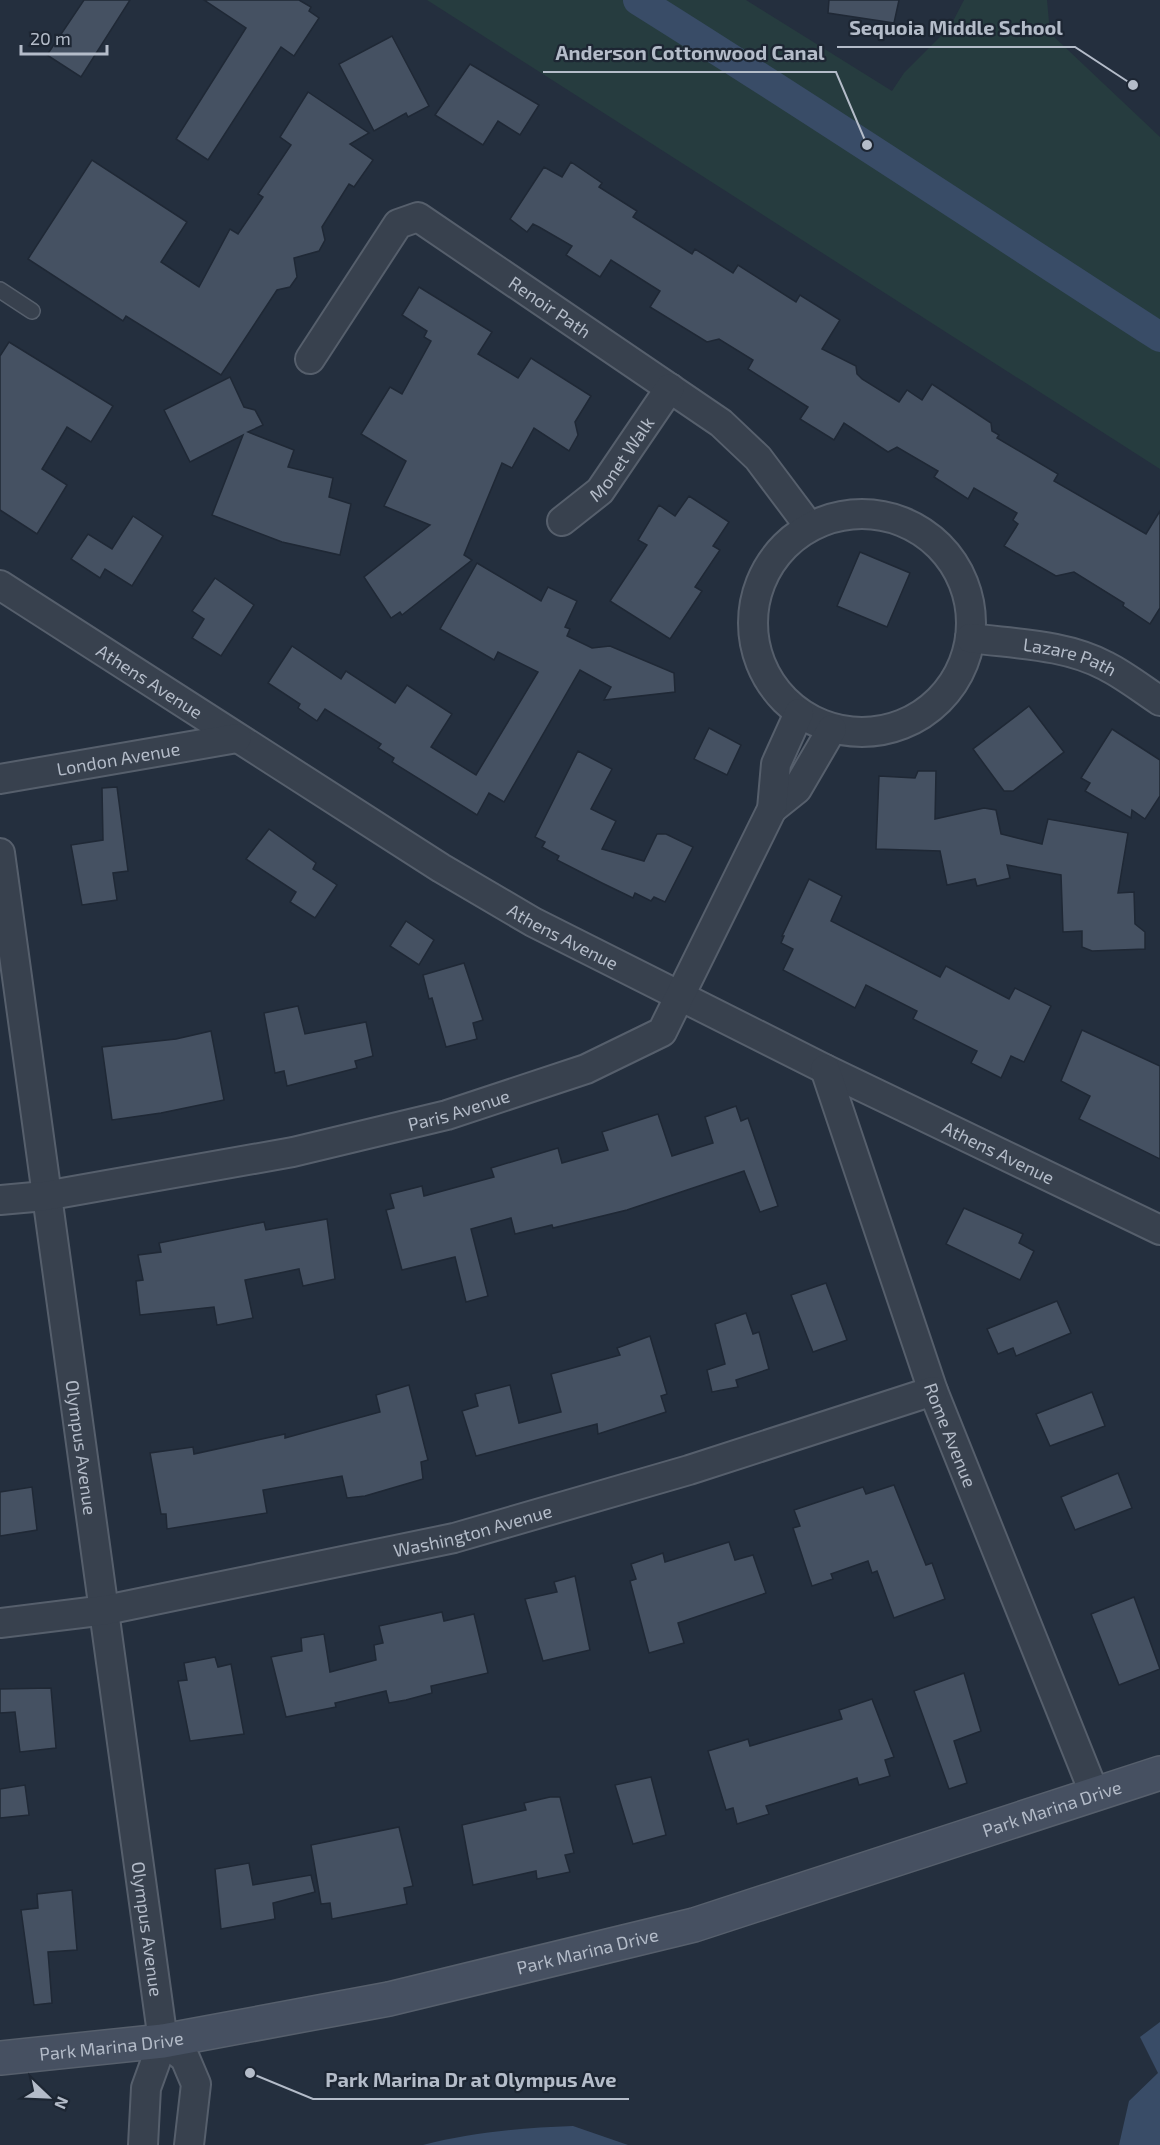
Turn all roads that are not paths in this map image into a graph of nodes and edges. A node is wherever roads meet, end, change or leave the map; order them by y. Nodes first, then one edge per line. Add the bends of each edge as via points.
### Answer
1 (0, 290) edge
2 (32, 311) dead end
3 (309, 359) dead end
4 (670, 388) junction
5 (562, 521) dead end
6 (809, 526) junction
7 (0, 585) edge
8 (970, 638) junction
9 (1160, 700) edge
10 (799, 713) junction
11 (832, 729) junction
12 (237, 738) junction
13 (0, 779) edge
14 (772, 809) junction
15 (0, 853) edge
16 (679, 996) junction
17 (825, 1069) junction
18 (45, 1196) junction
19 (0, 1200) edge
20 (1160, 1230) edge
21 (933, 1391) junction
22 (106, 1610) junction
23 (0, 1623) edge
24 (1160, 1773) edge
25 (1095, 1795) junction
26 (163, 2041) junction
27 (0, 2058) edge
28 (143, 2145) edge
29 (189, 2145) edge

1 - 2 lane
3 - 4 street, Renoir Path via 398,224 418,217
4 - 5 street, Monet Walk via 600,491
4 - 6 street, Renoir Path via 741,440
6 - 8 street via 837,515 868,513 897,518 924,532 947,553 962,579 970,608
6 - 10 street via 772,559 754,605 752,630 766,677
7 - 12 street, Athens Avenue
8 - 9 street, Lazare Path via 1063,650 1106,666
8 - 11 street via 964,662 952,684 916,718 894,728 870,732
10 - 11 street
10 - 14 street, Paris Avenue via 776,764
11 - 14 street, Paris Avenue via 797,789
12 - 13 street, London Avenue
12 - 16 street, Athens Avenue via 533,922
14 - 16 street, Paris Avenue
15 - 18 street, Olympus Avenue
16 - 17 street, Athens Avenue
16 - 18 street, Paris Avenue via 662,1032 586,1069 447,1115 293,1152
17 - 20 street, Athens Avenue
17 - 21 street, Rome Avenue
18 - 19 street, Paris Avenue
18 - 22 street, Olympus Avenue
21 - 22 street, Washington Avenue via 689,1470 454,1538
21 - 25 street, Rome Avenue
22 - 23 street, Washington Avenue
22 - 26 street, Olympus Avenue
24 - 25 main road, Park Marina Drive
25 - 26 main road, Park Marina Drive via 694,1925 389,1999
26 - 27 main road, Park Marina Drive
26 - 28 street via 146,2088
26 - 29 street via 185,2058 196,2084

